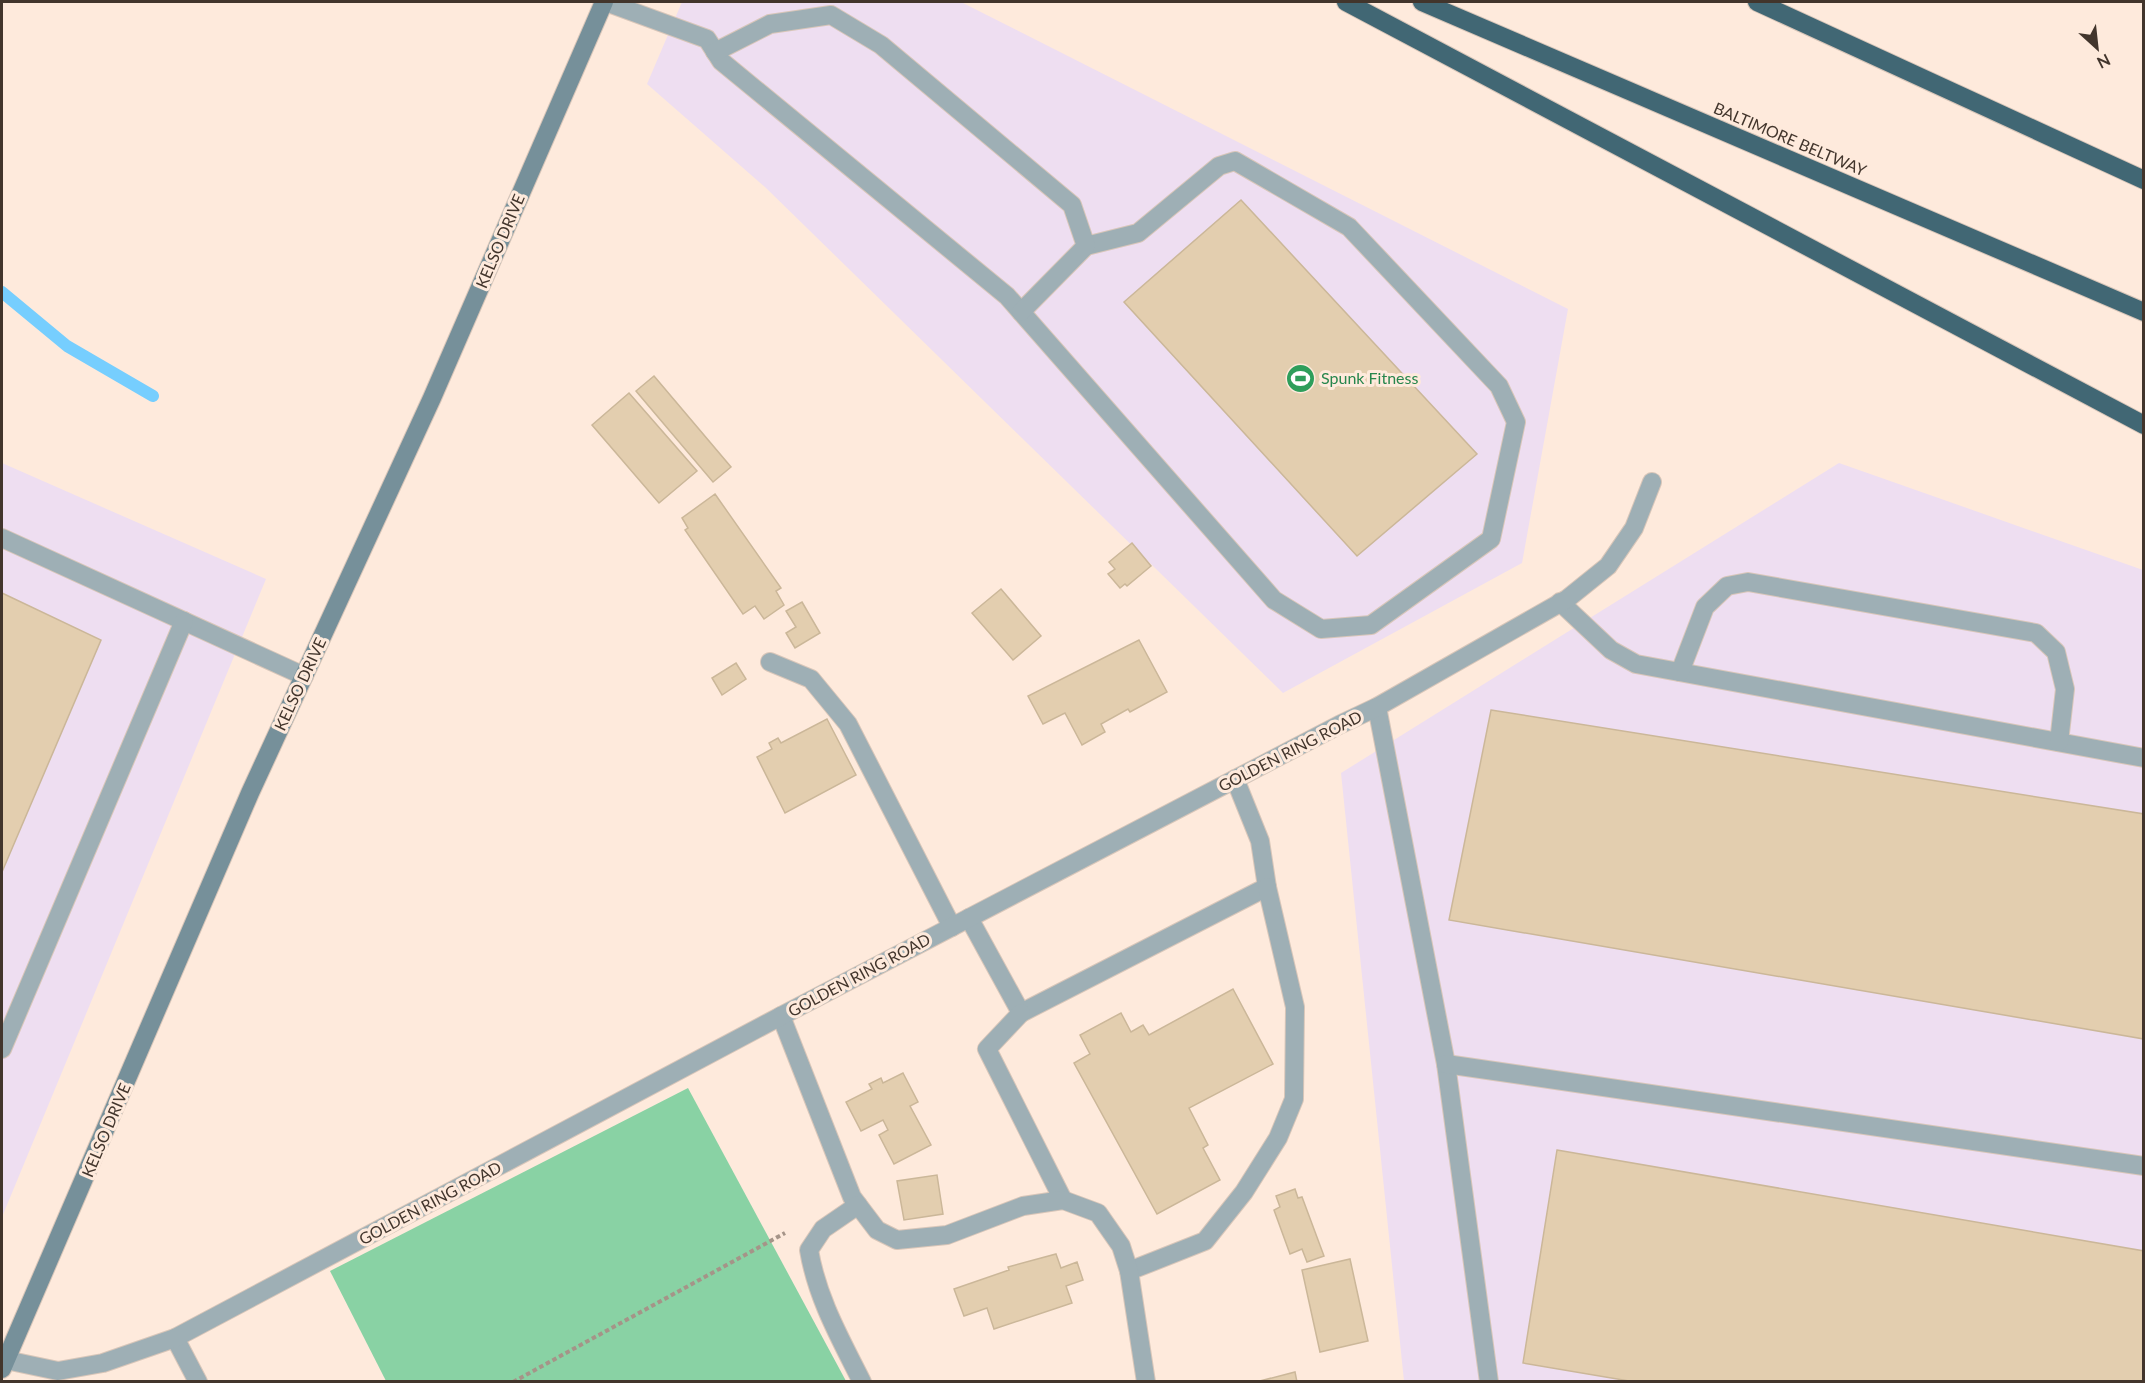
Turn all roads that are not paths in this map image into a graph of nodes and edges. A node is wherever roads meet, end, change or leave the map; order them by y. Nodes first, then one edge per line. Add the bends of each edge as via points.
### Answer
1 (605, 2) edge
2 (1346, 2) edge
3 (1422, 2) edge
4 (1757, 2) edge
5 (715, 52) junction
6 (2144, 180) edge
7 (1086, 246) junction
8 (1021, 312) junction
9 (2144, 312) edge
10 (2144, 425) edge
11 (1652, 482) dead end
12 (2, 538) edge
13 (1560, 602) junction
14 (184, 621) junction
15 (770, 662) dead end
16 (1680, 672) junction
17 (304, 676) junction
18 (1377, 707) junction
19 (2059, 742) junction
20 (2144, 758) edge
21 (1235, 779) junction
22 (1267, 887) junction
23 (969, 918) junction
24 (952, 927) junction
25 (1021, 1013) junction
26 (781, 1016) junction
27 (2, 1049) edge
28 (1446, 1064) junction
29 (2144, 1166) edge
30 (1063, 1200) junction
31 (858, 1204) junction
32 (1129, 1270) junction
33 (175, 1338) junction
34 (4, 1365) edge
35 (198, 1382) edge
36 (862, 1382) edge
37 (1146, 1382) edge
38 (1489, 1382) edge

1 - 5 street via 707,39
1 - 17 street, KELSO DRIVE via 432,398
2 - 10 highway
3 - 9 highway, BALTIMORE BELTWAY
4 - 6 highway
5 - 7 street via 770,24 831,15 881,45 1072,205
5 - 8 street via 721,61 1007,296
7 - 8 street
7 - 8 street via 1138,233 1219,166 1235,161 1349,227 1499,386 1516,422 1491,539 1371,625 1321,628 1274,600
11 - 13 street, GOLDEN RING ROAD via 1635,528 1608,566
12 - 14 street
13 - 16 street via 1611,650 1636,664
13 - 18 street, GOLDEN RING ROAD
14 - 17 street
14 - 27 street
15 - 24 street via 811,679 848,724
16 - 19 street
16 - 19 street via 1704,607 1727,586 1748,582 2036,633 2056,652 2065,689
17 - 34 street, KELSO DRIVE
18 - 21 street, GOLDEN RING ROAD
18 - 28 street
19 - 20 street
21 - 22 street via 1260,841
21 - 23 street, GOLDEN RING ROAD
22 - 25 street
22 - 32 street via 1295,1007 1294,1099 1278,1138 1244,1192 1205,1241
23 - 24 street, GOLDEN RING ROAD
23 - 25 street
24 - 26 street, GOLDEN RING ROAD
25 - 30 street via 987,1049
26 - 31 street
26 - 33 street, GOLDEN RING ROAD
28 - 29 street
28 - 38 street
30 - 31 street via 1023,1206 947,1235 897,1240 877,1230
30 - 32 street via 1098,1213 1121,1246
31 - 36 street via 823,1229 809,1250 813,1276 828,1314
32 - 37 street
33 - 34 street, GOLDEN RING ROAD via 103,1362 57,1371
33 - 35 street

